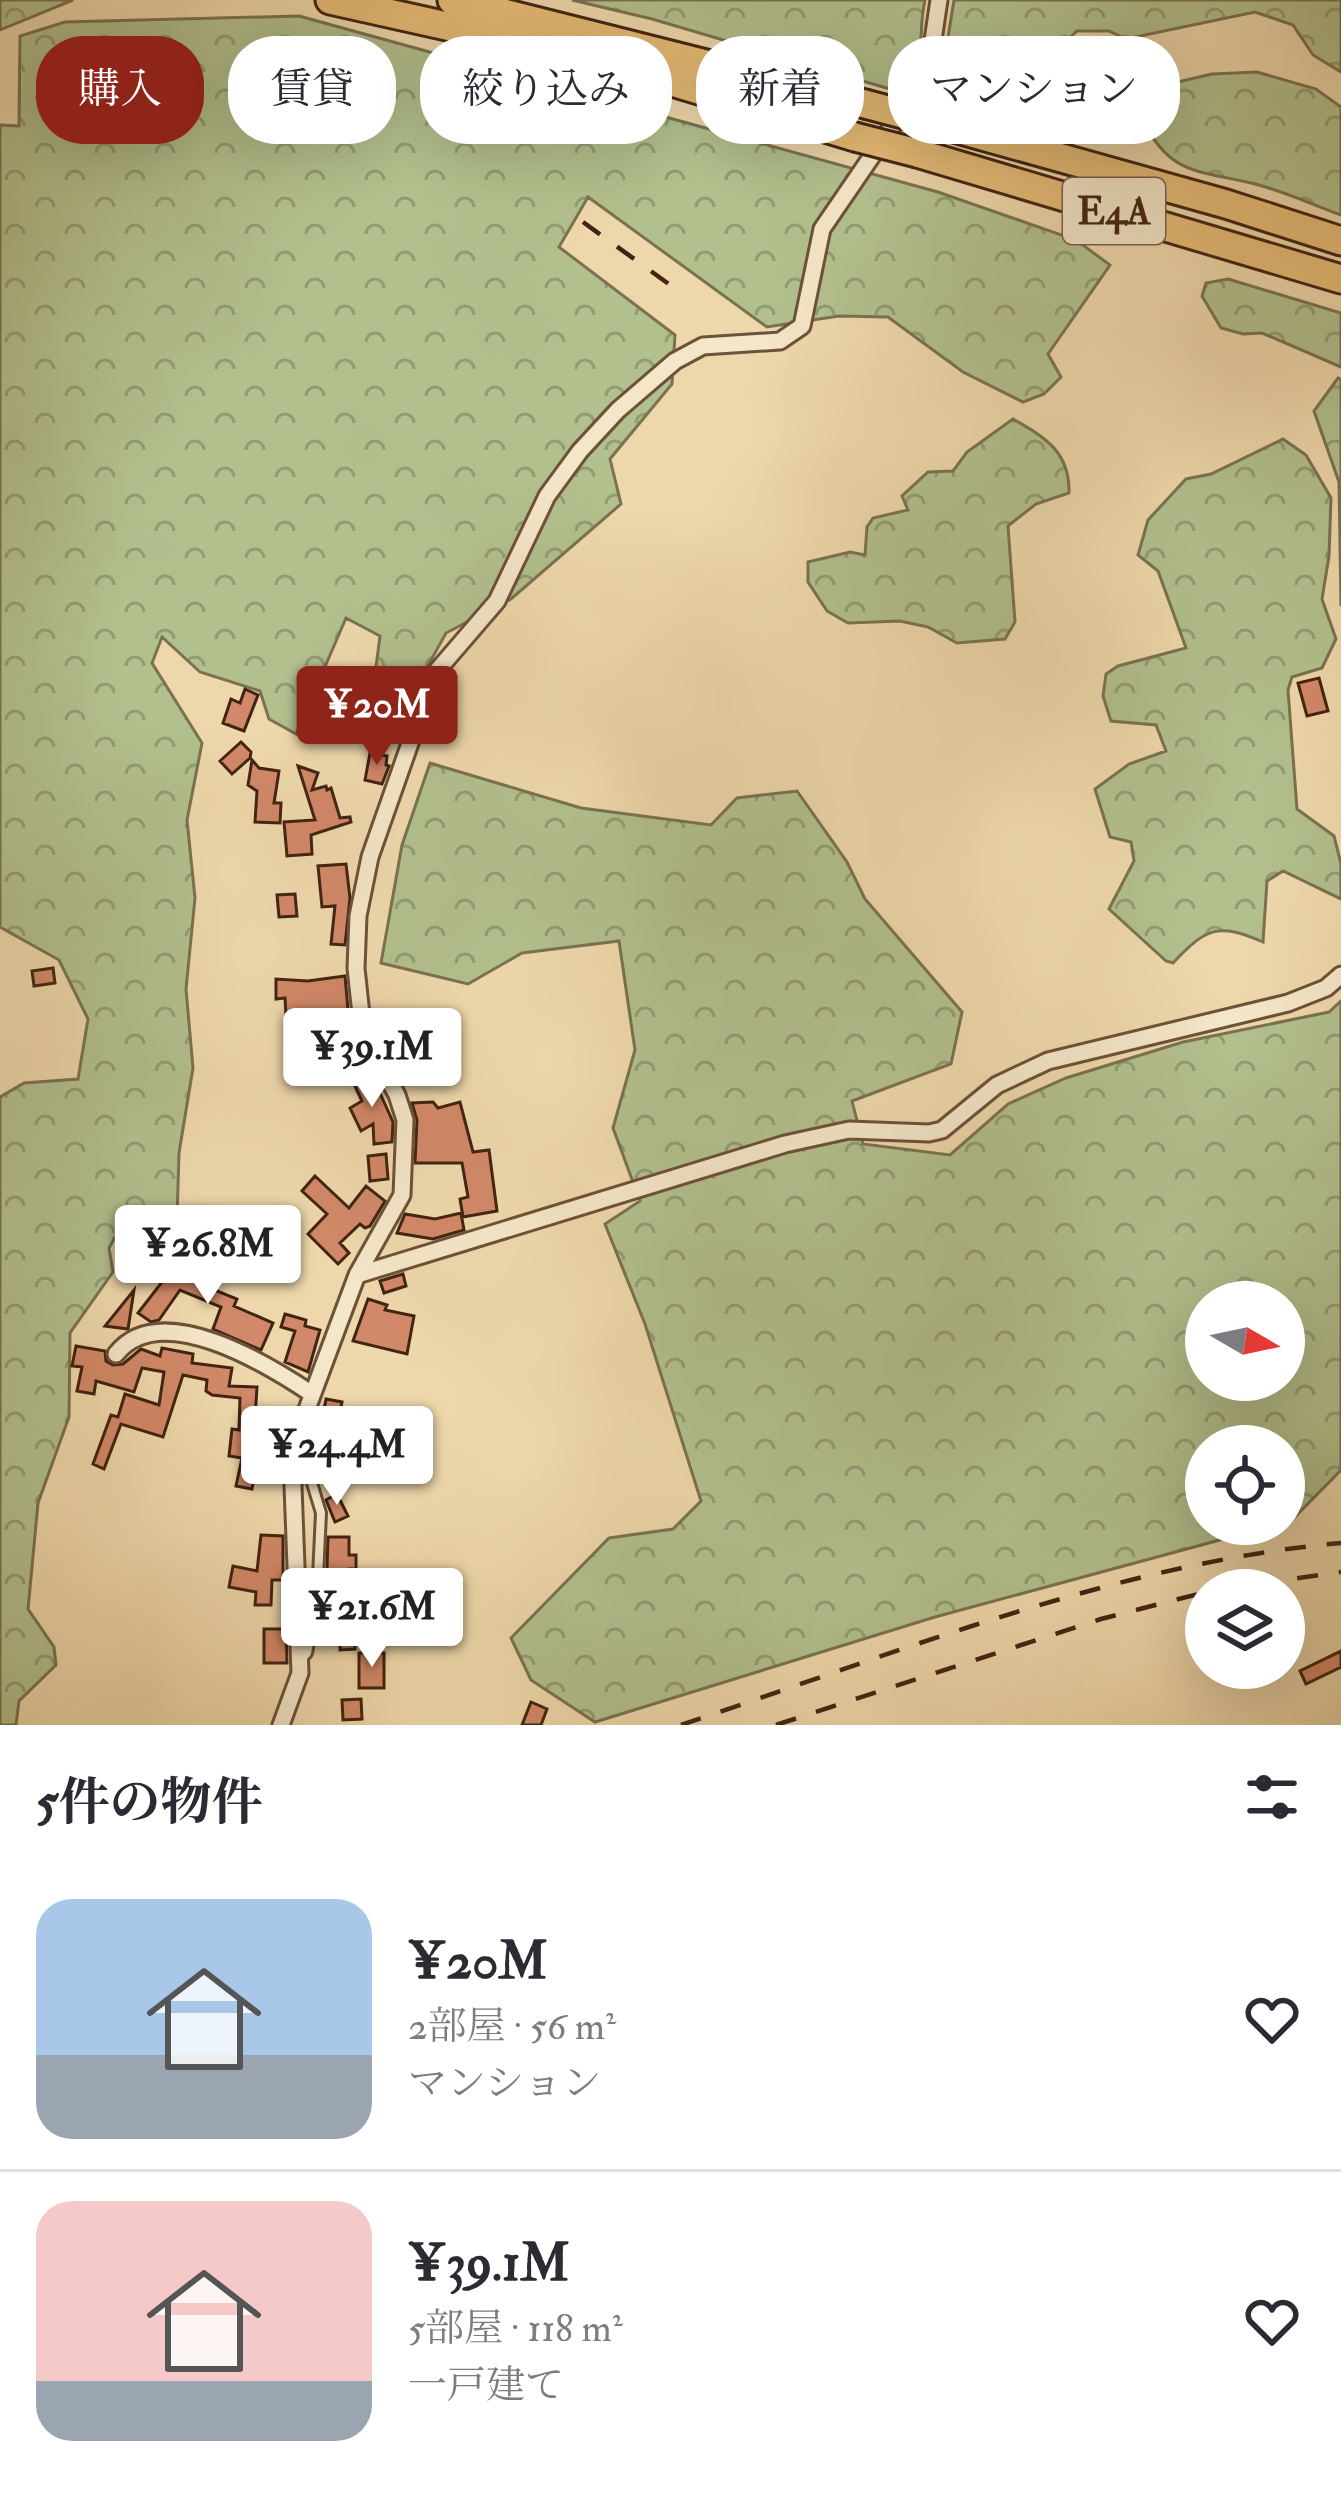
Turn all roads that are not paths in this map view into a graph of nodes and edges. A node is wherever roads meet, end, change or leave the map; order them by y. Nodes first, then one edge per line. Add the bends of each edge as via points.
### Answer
1 (330, 0) edge
2 (452, 0) edge
3 (939, 0) edge
4 (1341, 241) edge
5 (1341, 279) edge
6 (1341, 975) edge
7 (357, 1275) junction
8 (116, 1354) dead end
9 (312, 1394) junction
10 (297, 1436) junction
11 (301, 1661) junction
12 (281, 1725) edge

1 - 5 highway, E4A, bridge via 598,60
2 - 4 highway, E4A, bridge via 928,121
3 - 7 street via 928,74 822,230 802,326 780,341 703,346 618,410 547,496 497,601 436,672 370,857 358,916 363,1033 405,1120 405,1167 402,1195
6 - 7 street via 1310,997 1048,1061 997,1085 942,1130 849,1130 785,1144
7 - 9 street
8 - 9 street via 144,1333 184,1334 251,1358
9 - 10 street
10 - 11 street
10 - 11 lane via 308,1444 321,1513 316,1598
11 - 12 street

